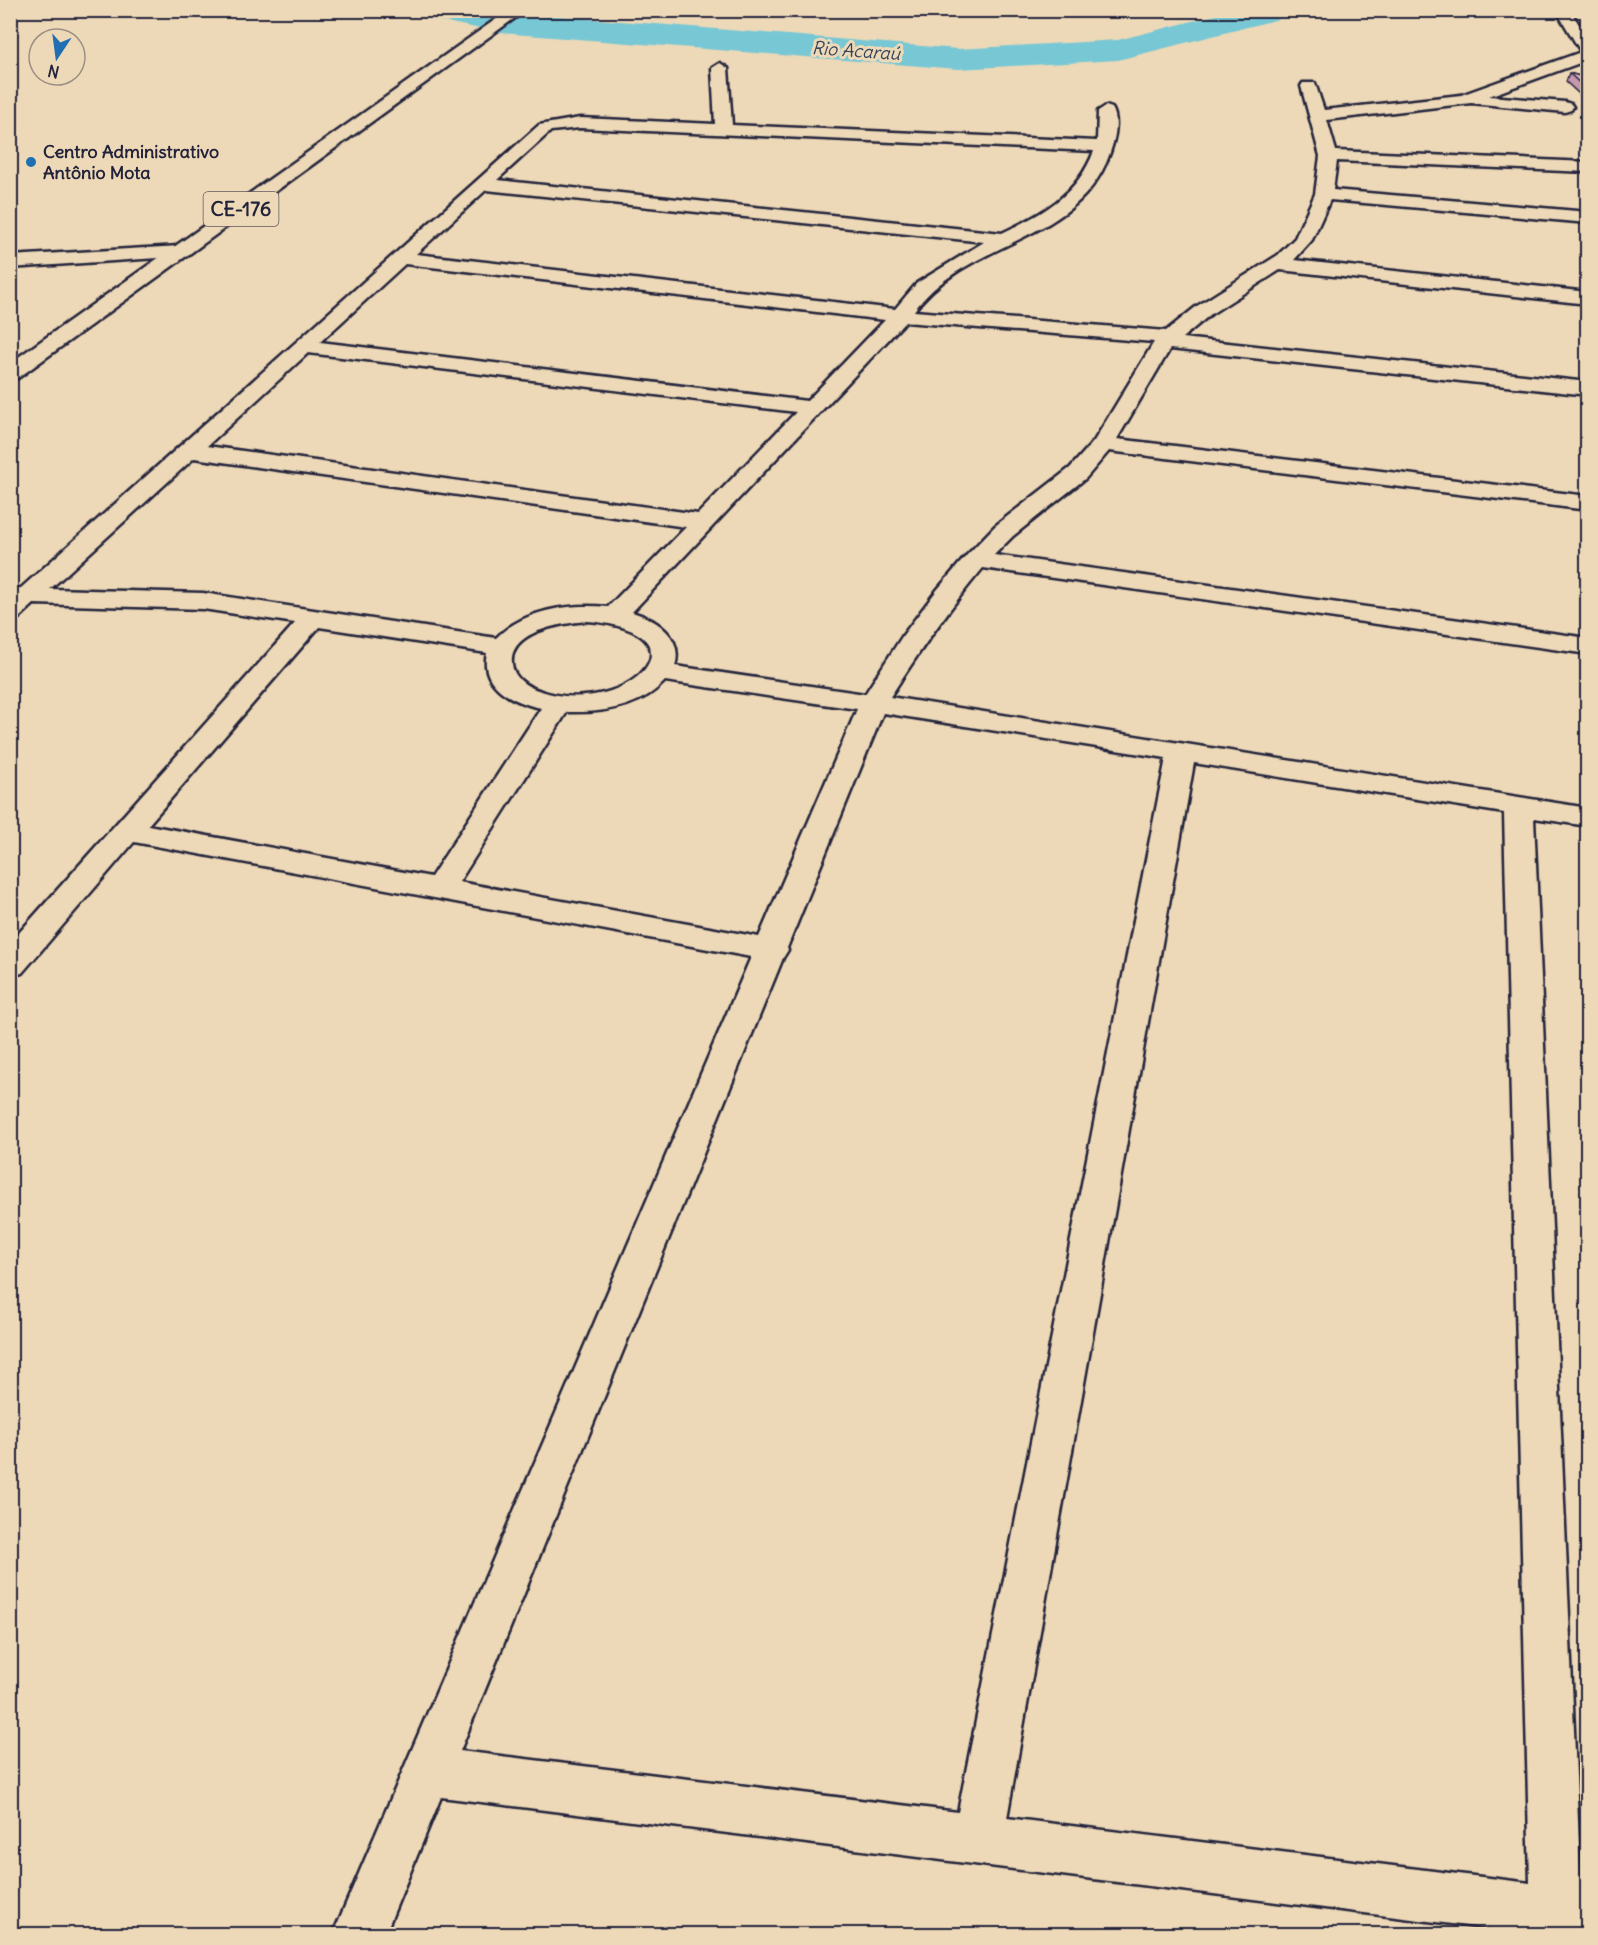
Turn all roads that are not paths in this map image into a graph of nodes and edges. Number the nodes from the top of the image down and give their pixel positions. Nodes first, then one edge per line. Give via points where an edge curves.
1 (1563, 10) edge
2 (518, 11) edge
3 (1587, 54) edge
4 (720, 68) dead end
5 (1309, 86) dead end
6 (1463, 99) junction
7 (1566, 106) dead end
8 (1106, 111) dead end
9 (1317, 116) junction
10 (724, 129) junction
11 (1103, 146) junction
12 (1329, 156) junction
13 (1587, 167) edge
14 (482, 184) junction
15 (1324, 194) junction
16 (1587, 218) edge
17 (1004, 239) junction
18 (180, 252) junction
19 (400, 258) junction
20 (10, 262) edge
21 (1276, 264) junction
22 (1587, 298) edge
23 (901, 315) junction
24 (1166, 340) junction
25 (304, 346) junction
26 (10, 373) edge
27 (1587, 389) edge
28 (813, 408) junction
29 (1103, 444) junction
30 (188, 450) junction
31 (1587, 503) edge
32 (705, 522) junction
33 (976, 561) junction
34 (17, 601) edge
35 (615, 615) junction
36 (313, 618) junction
37 (1587, 646) edge
38 (502, 647) junction
39 (659, 672) junction
40 (873, 703) junction
41 (558, 704) junction
42 (1182, 752) junction
43 (1519, 806) junction
44 (1587, 817) edge
45 (127, 831) junction
46 (439, 888) junction
47 (772, 950) junction
48 (10, 965) edge
49 (427, 1771) junction
50 (978, 1840) junction
51 (1572, 1914) edge
52 (359, 1935) edge

1 - 3 street
2 - 18 street, CE-176
3 - 6 street
4 - 10 street
5 - 9 street
6 - 7 street
6 - 9 street
8 - 11 street via 1109,127
9 - 12 street
10 - 11 street
10 - 14 street via 556,124 545,128
11 - 17 street via 1086,183 1062,209
12 - 13 street
12 - 15 street
14 - 17 street
14 - 19 street
15 - 16 street
15 - 21 street via 1303,240
17 - 23 street via 925,286
18 - 20 street
18 - 26 street, CE-176
19 - 23 street
19 - 25 street
21 - 22 street
21 - 24 street via 1204,310
23 - 24 street
23 - 28 street
24 - 27 street
24 - 29 street
25 - 28 street
25 - 30 street
28 - 32 street
29 - 31 street
29 - 33 street via 1078,473 1004,531
30 - 32 street
30 - 34 street
32 - 35 street
33 - 37 street
33 - 40 street via 912,642
34 - 36 street via 203,601
35 - 38 street via 561,615 515,633
35 - 39 street via 636,622 662,644 664,658
36 - 38 street
36 - 45 street
38 - 41 street via 497,662 501,676 513,689 533,699
39 - 40 street
39 - 41 street via 629,694 607,701
40 - 42 street
40 - 47 street
41 - 46 street
42 - 43 street
42 - 50 street
43 - 44 street
43 - 51 street
45 - 46 street
45 - 48 street
46 - 47 street
47 - 49 street
49 - 50 street
49 - 52 street
50 - 51 street

